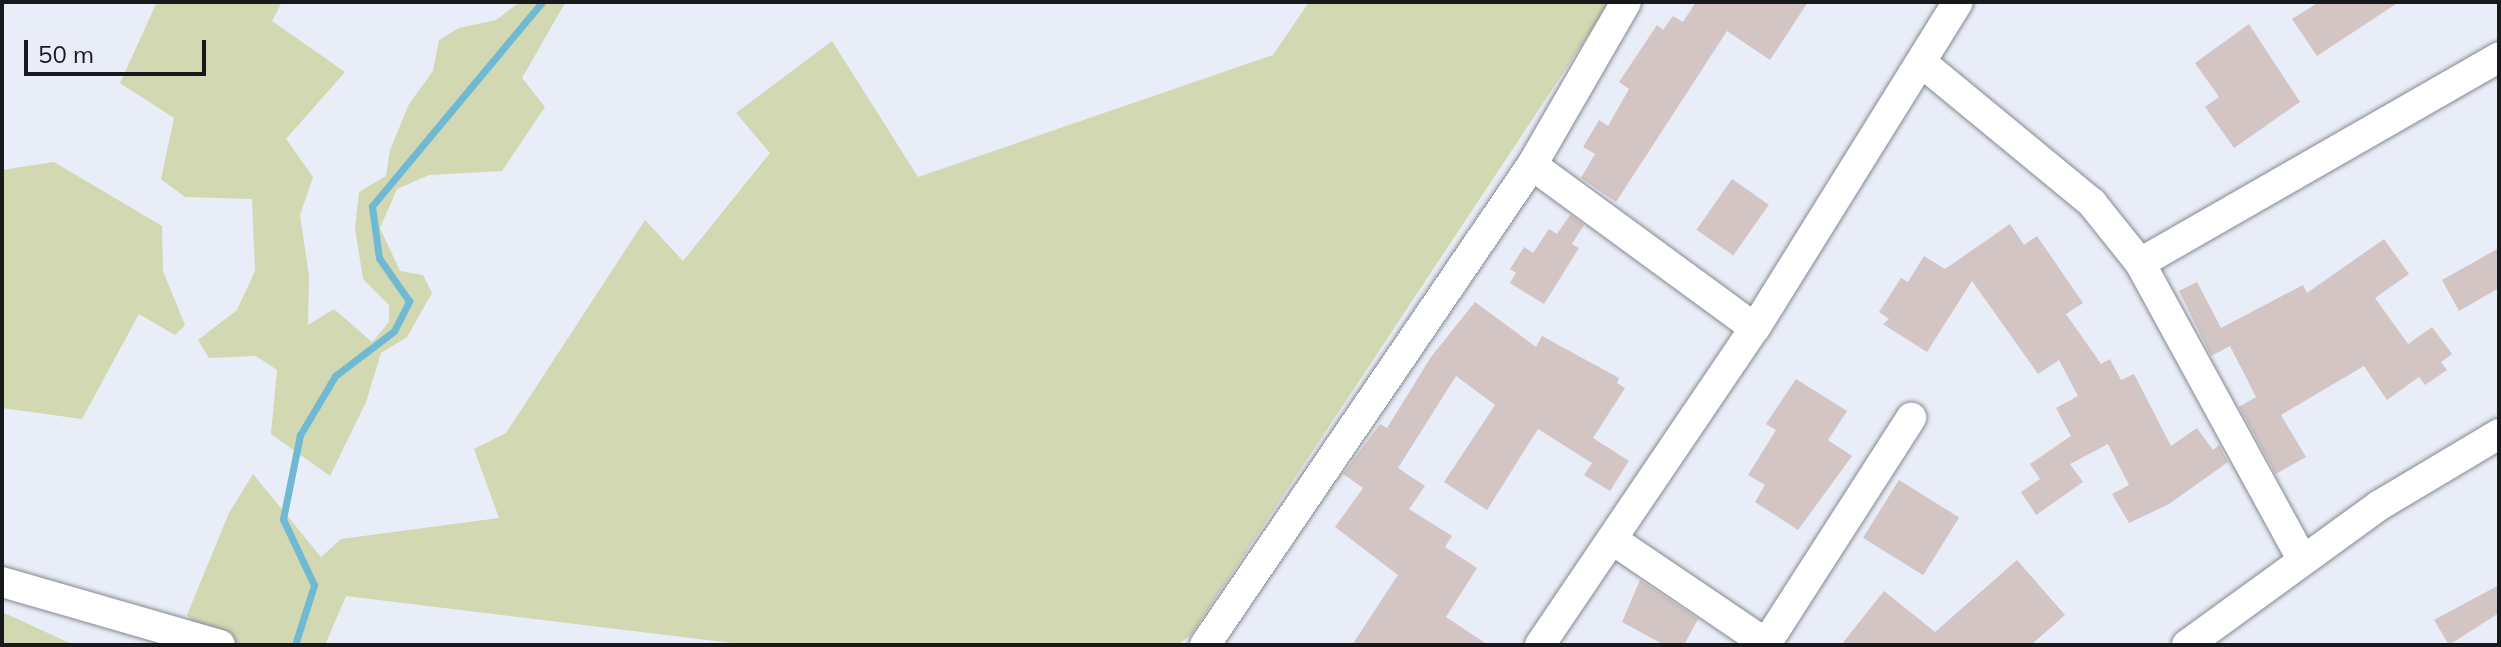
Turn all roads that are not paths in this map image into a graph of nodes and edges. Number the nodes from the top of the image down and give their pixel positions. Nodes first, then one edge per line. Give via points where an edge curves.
1 (1626, 2) edge
2 (1958, 2) edge
3 (2499, 57) edge
4 (1921, 62) junction
5 (1532, 165) junction
6 (2140, 263) junction
7 (1755, 328) junction
8 (1911, 418) dead end
9 (2499, 434) edge
10 (1613, 540) junction
11 (2302, 559) junction
12 (2, 582) edge
13 (1767, 644) edge
14 (220, 645) edge
15 (1205, 645) edge
16 (1540, 645) edge
17 (2187, 645) edge

1 - 5 street
2 - 4 street
3 - 6 street
4 - 6 street via 2092,203
4 - 7 street
5 - 7 street
5 - 15 street
6 - 11 street
7 - 10 street
8 - 13 street
9 - 11 street
10 - 13 street
10 - 16 street
11 - 17 street
12 - 14 street

